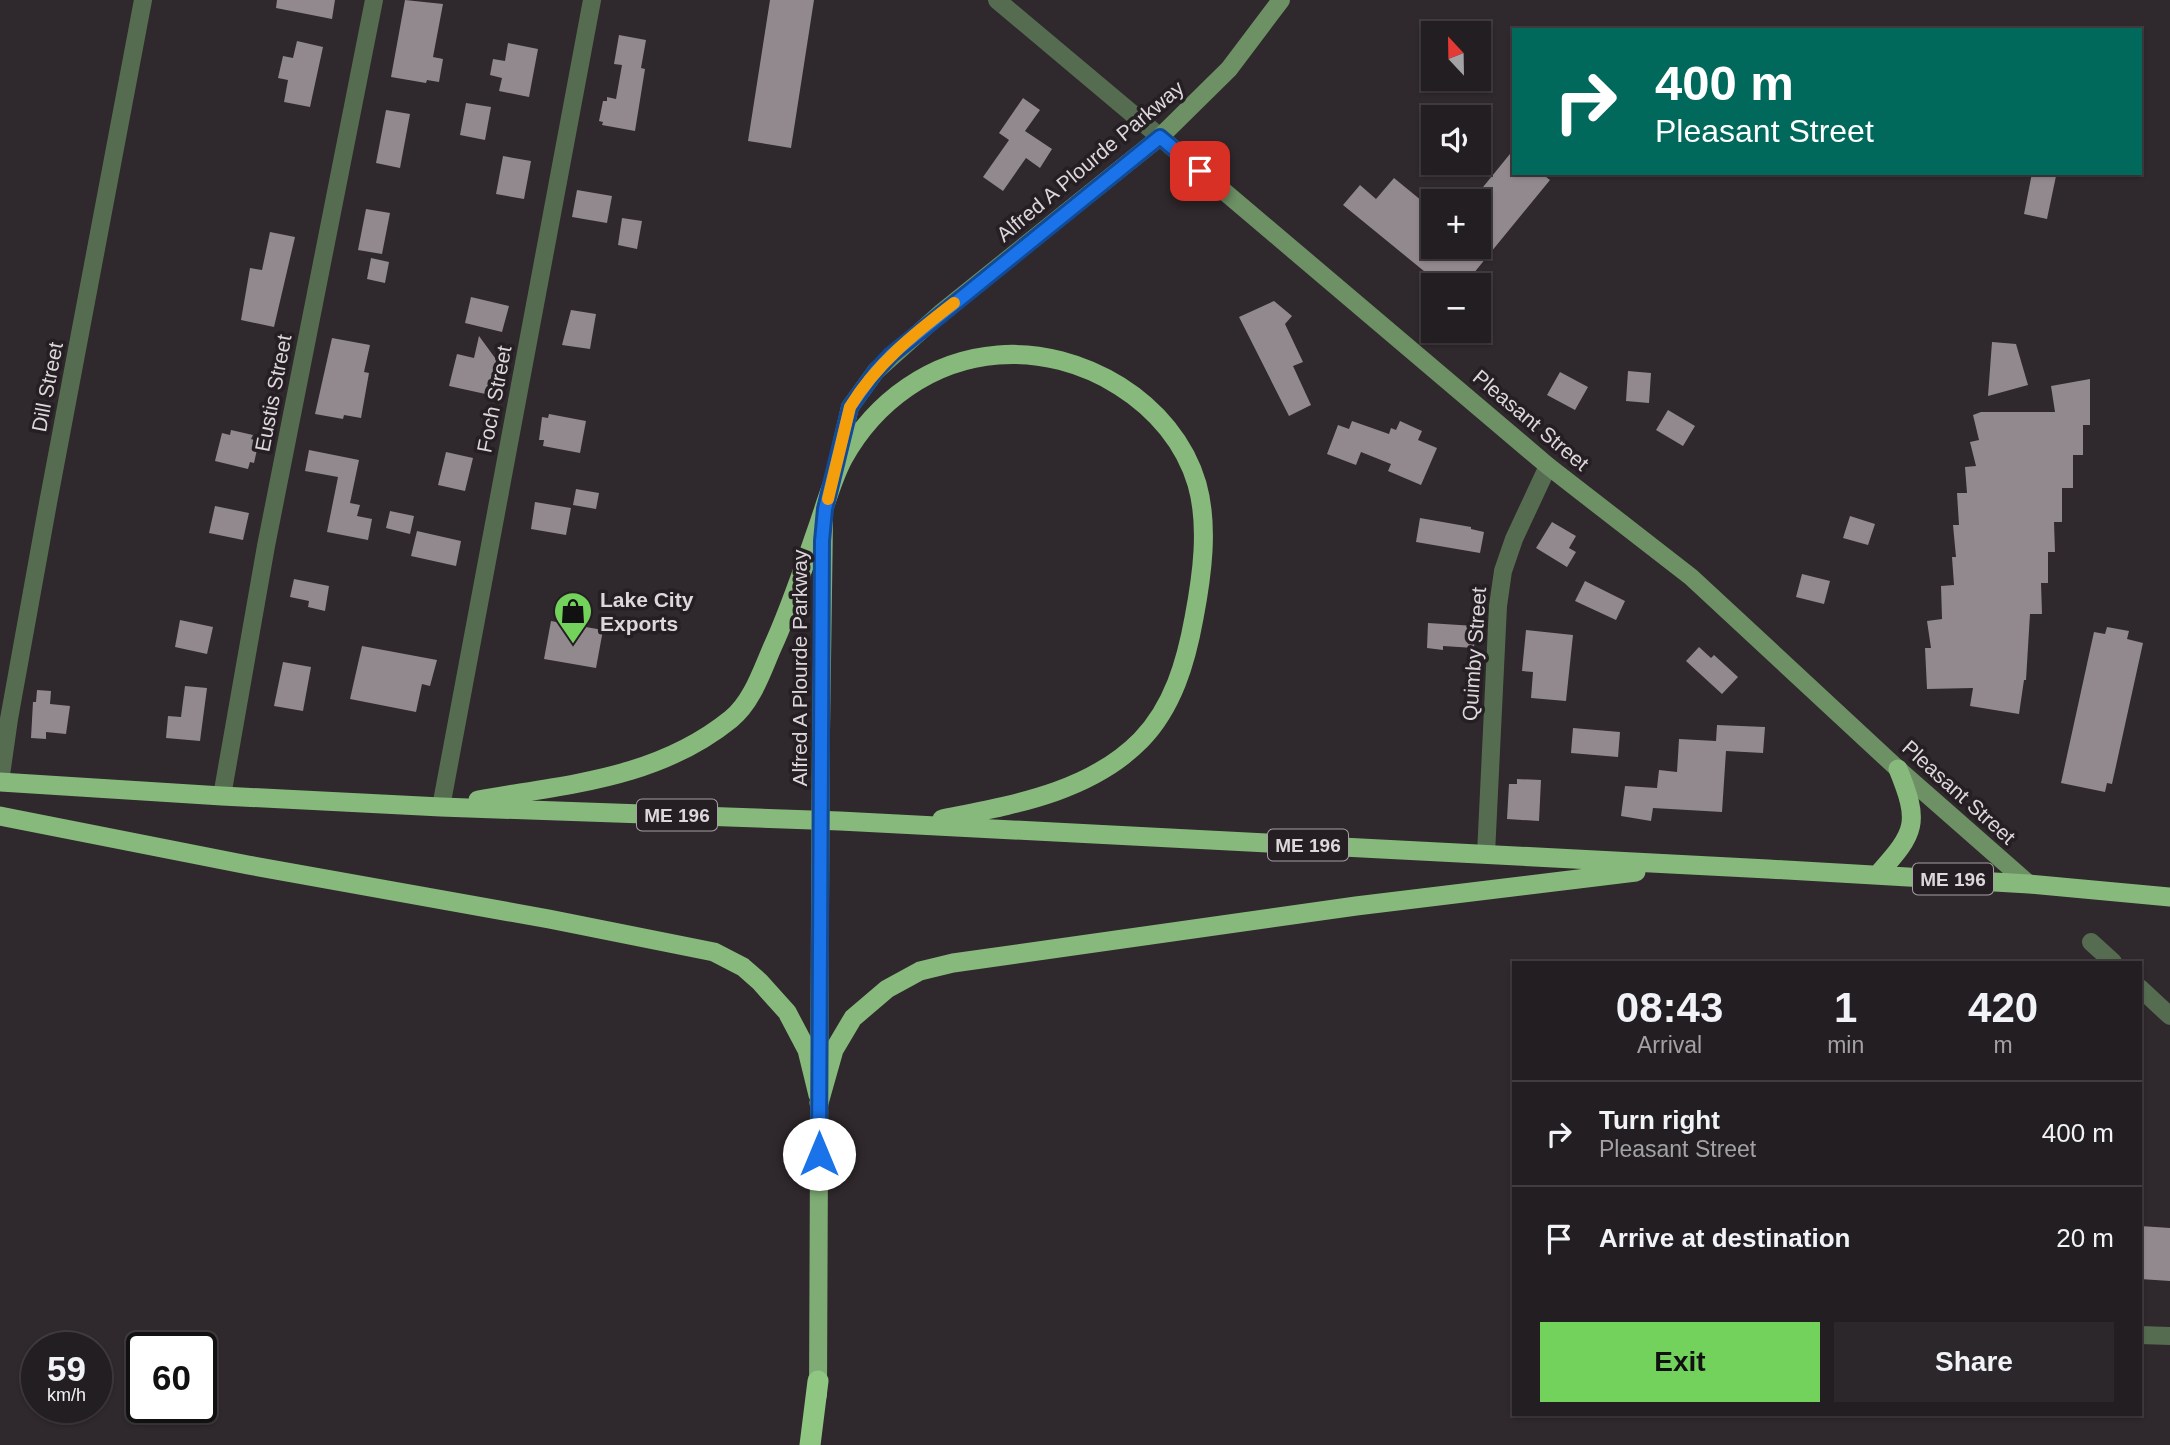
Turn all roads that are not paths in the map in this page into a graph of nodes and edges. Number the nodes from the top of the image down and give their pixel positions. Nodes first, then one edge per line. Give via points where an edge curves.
1 (143, 0) edge
2 (374, 0) edge
3 (592, 0) edge
4 (997, 0) edge
5 (1281, 0) edge
6 (1160, 137) junction
7 (1548, 466) junction
8 (830, 492) junction
9 (1898, 769) junction
10 (0, 782) edge
11 (222, 796) junction
12 (441, 807) junction
13 (0, 816) edge
14 (914, 825) junction
15 (1486, 854) junction
16 (1702, 865) junction
17 (1878, 874) junction
18 (2029, 884) junction
19 (2170, 897) edge
20 (2091, 942) dead end
21 (2112, 961) edge
22 (2142, 990) edge
23 (2170, 1016) edge
24 (819, 1103) junction
25 (2142, 1335) edge
26 (2170, 1336) edge
27 (818, 1381) junction
28 (810, 1445) edge
29 (818, 1445) edge
30 (824, 1445) edge

1 - 10 street, Dill Street
2 - 11 street, Eustis Street via 266,546
3 - 12 street, Foch Street
4 - 6 street, Pleasant Street
5 - 6 main road, Alfred A Plourde Parkway via 1229,69
6 - 7 main road, Pleasant Street
6 - 8 main road, Alfred A Plourde Parkway via 942,312 876,371 850,407
7 - 9 main road, Pleasant Street via 1691,577
7 - 15 street, Quimby Street via 1503,571
8 - 12 highway via 789,610 757,684 735,716 686,751 628,772
8 - 14 highway via 857,435 903,389 962,361 1010,354 1074,364 1118,384 1160,420 1197,485 1202,553 1189,646 1167,702 1140,741 1112,764 1026,802
8 - 24 main road, Alfred A Plourde Parkway, bridge via 822,541
9 - 17 highway via 1911,799 1911,827 1905,842
9 - 18 main road, Pleasant Street
10 - 11 highway, ME 196
11 - 12 highway, ME 196
12 - 14 highway, ME 196
13 - 24 highway via 714,952 743,967 787,1013 807,1050
14 - 15 highway, ME 196
15 - 16 highway, ME 196
16 - 17 highway, ME 196
16 - 24 highway via 1343,908 920,971 887,989 853,1018 834,1050
17 - 18 highway, ME 196
18 - 19 highway, ME 196
20 - 21 street
22 - 23 street
24 - 27 main road, Alfred A Plourde Parkway
25 - 26 street
27 - 28 highway
27 - 29 main road, Alfred A Plourde Parkway
27 - 30 highway

